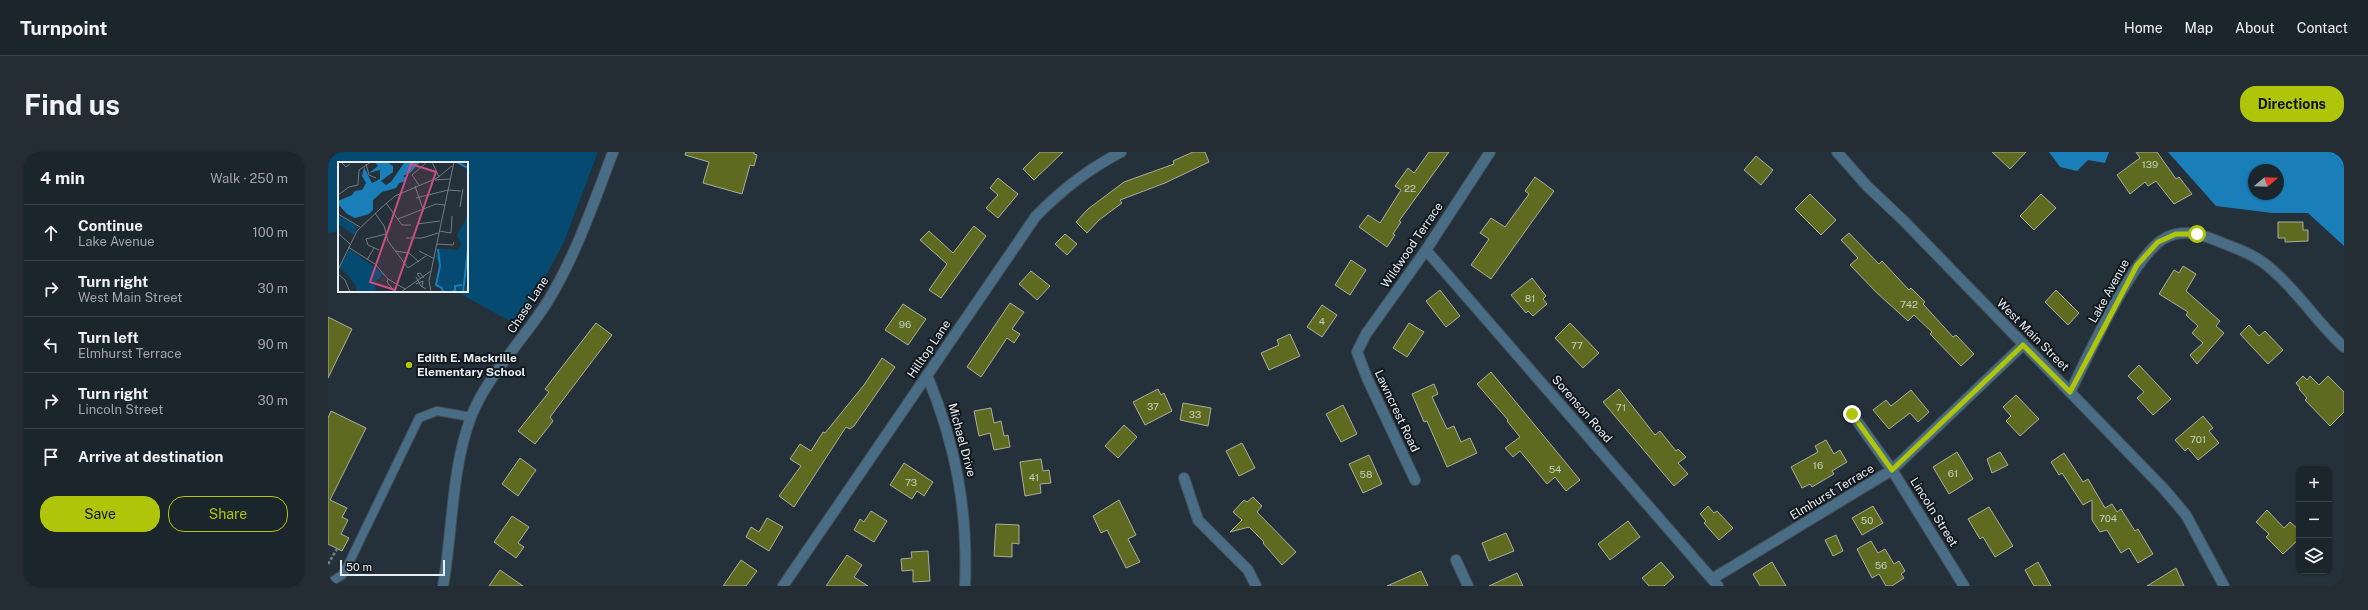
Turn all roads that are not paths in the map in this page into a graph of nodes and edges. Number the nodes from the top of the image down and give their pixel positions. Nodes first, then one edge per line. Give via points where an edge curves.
1 (613, 152) edge
2 (1121, 152) edge
3 (1490, 152) edge
4 (1837, 152) edge
5 (1426, 250) junction
6 (2023, 345) junction
7 (2344, 347) edge
8 (1357, 352) joint
9 (927, 375) junction
10 (2070, 392) junction
11 (1852, 414) dead end
12 (471, 417) junction
13 (1892, 470) junction
14 (1184, 478) dead end
15 (1415, 480) dead end
16 (1456, 560) dead end
17 (332, 582) edge
18 (1715, 582) edge
19 (443, 586) edge
20 (783, 586) edge
21 (965, 586) edge
22 (1256, 586) edge
23 (1468, 586) edge
24 (1964, 586) edge
25 (2224, 586) edge

1 - 12 street, Chase Lane via 566,268 535,321 482,395
2 - 9 street, Hilltop Lane via 1090,169 1063,189 1036,216
3 - 5 street, Wildwood Terrace
4 - 6 street, West Main Street
5 - 8 street, Wildwood Terrace via 1366,334
5 - 18 street, Sorenson Road
6 - 10 street, West Main Street
6 - 13 street, Elmhurst Terrace
7 - 10 street, Lake Avenue via 2270,267 2207,236 2176,234 2158,242 2137,265
8 - 15 street, Lawncrest Road
9 - 20 street, Hilltop Lane
9 - 21 street, Michael Drive via 953,448 962,493
10 - 25 street, West Main Street via 2141,464 2186,515
11 - 13 street, Lincoln Street
12 - 17 lane via 437,411 419,418 359,544 342,575
12 - 19 street, Chase Lane via 458,463
13 - 18 street, Elmhurst Terrace
13 - 24 street, Lincoln Street
14 - 22 street via 1198,520 1248,570
16 - 23 street

